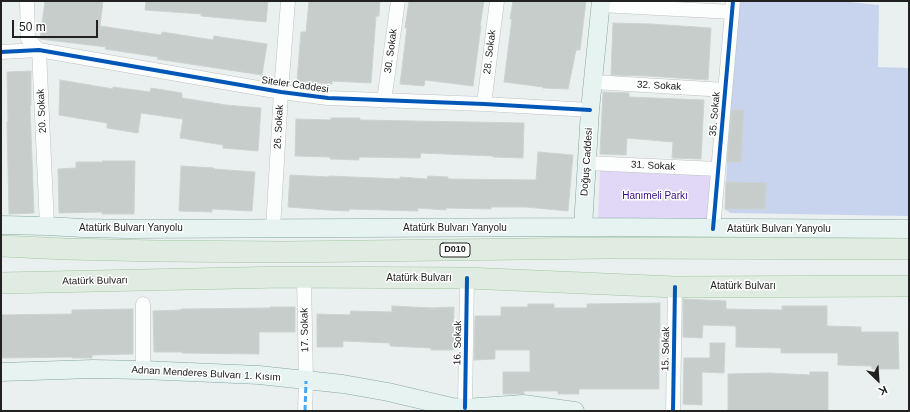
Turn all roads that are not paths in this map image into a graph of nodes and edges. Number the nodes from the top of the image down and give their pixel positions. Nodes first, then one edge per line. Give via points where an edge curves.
1 (27, 1) edge
2 (288, 1) edge
3 (398, 1) edge
4 (497, 1) edge
5 (600, 3) edge
6 (732, 7) edge
7 (39, 50) junction
8 (1, 52) edge
9 (594, 82) junction
10 (725, 90) junction
11 (281, 92) junction
12 (384, 101) junction
13 (484, 104) junction
14 (590, 110) junction
15 (587, 163) junction
16 (718, 169) junction
17 (1, 225) edge
18 (47, 226) junction
19 (583, 227) junction
20 (266, 229) junction
21 (713, 229) junction
22 (909, 229) edge
23 (1, 246) edge
24 (909, 249) edge
25 (158, 251) junction
26 (304, 278) junction
27 (467, 278) junction
28 (1, 283) edge
29 (909, 286) edge
30 (675, 287) junction
31 (143, 304) dead end
32 (143, 370) junction
33 (1, 372) edge
34 (306, 381) junction
35 (465, 408) junction
36 (305, 411) edge
37 (575, 411) edge
38 (673, 411) edge

1 - 7 street via 28,39
2 - 11 street, 26. Sokak
3 - 12 street, 30. Sokak
4 - 13 street, 28. Sokak
5 - 6 street
5 - 9 main road, Doğuş Caddesi
6 - 10 street, 35. Sokak
7 - 8 street, Siteler Caddesi
7 - 11 street, Siteler Caddesi
7 - 18 street, 20. Sokak
9 - 10 street, 32. Sokak
9 - 14 main road, Doğuş Caddesi
10 - 16 street, 35. Sokak
11 - 12 street, Siteler Caddesi
11 - 20 street, 26. Sokak
12 - 13 street, Siteler Caddesi
13 - 14 street, Siteler Caddesi
14 - 15 main road, Doğuş Caddesi
15 - 16 street, 31. Sokak
15 - 19 main road, Doğuş Caddesi
16 - 21 street, 35. Sokak
17 - 18 main road, Atatürk Bulvarı Yanyolu
18 - 20 main road, Atatürk Bulvarı Yanyolu
19 - 20 main road, Atatürk Bulvarı Yanyolu
19 - 21 main road, Atatürk Bulvarı Yanyolu
20 - 25 main road
21 - 22 main road, Atatürk Bulvarı Yanyolu
23 - 25 highway, D010
24 - 25 highway, D010
26 - 27 highway, Atatürk Bulvarı
26 - 28 highway, Atatürk Bulvarı
26 - 34 street, 17. Sokak
27 - 30 highway, Atatürk Bulvarı
27 - 35 street, 16. Sokak
29 - 30 highway, Atatürk Bulvarı
30 - 38 street, 15. Sokak
31 - 32 street
32 - 33 main road, Adnan Menderes Bulvarı 1. Kısım
32 - 34 main road, Adnan Menderes Bulvarı 1. Kısım via 259,375
34 - 35 main road, Adnan Menderes Bulvarı 1. Kısım via 343,384
34 - 36 street, 17. Sokak
35 - 37 main road, Adnan Menderes Bulvarı 1. Kısım via 522,404

